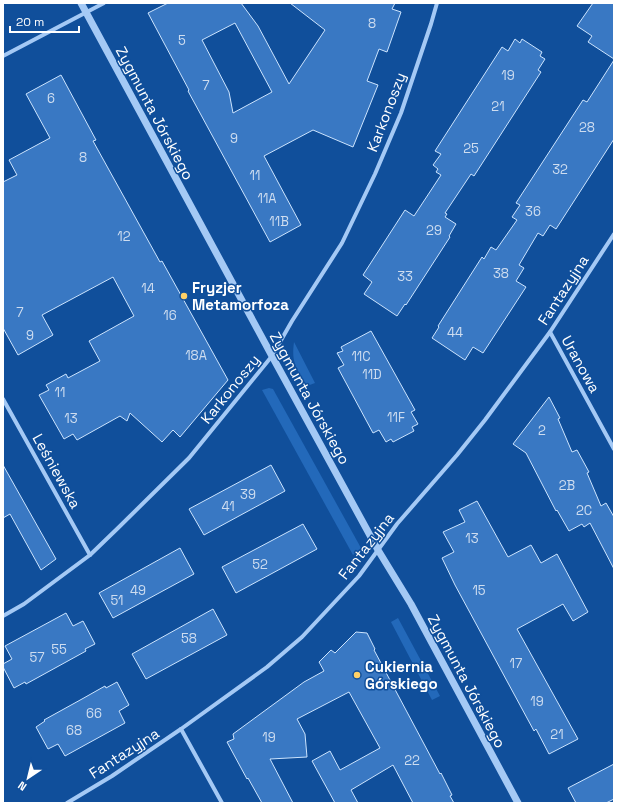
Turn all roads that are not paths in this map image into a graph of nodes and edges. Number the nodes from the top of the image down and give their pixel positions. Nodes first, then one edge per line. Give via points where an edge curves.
1 (81, 3) edge
2 (104, 3) edge
3 (437, 3) edge
4 (86, 12) junction
5 (3, 56) edge
6 (614, 234) edge
7 (550, 332) junction
8 (272, 356) junction
9 (3, 399) edge
10 (614, 449) edge
11 (378, 550) junction
12 (90, 555) junction
13 (3, 616) edge
14 (181, 730) junction
15 (67, 803) edge
16 (222, 803) edge
17 (518, 803) edge

1 - 4 street, Zygmunta Jórskiego
2 - 4 street
3 - 8 street, Karkonoszy via 401,113 375,174 342,243
4 - 5 street
4 - 8 street, Zygmunta Jórskiego
6 - 7 street, Fantazyjna
7 - 10 street, Uranowa
7 - 11 street, Fantazyjna via 485,420
8 - 11 street, Zygmunta Jórskiego
8 - 12 street, Karkonoszy via 189,458
9 - 12 street, Leśniewska
11 - 14 street, Fantazyjna via 359,576 302,637 267,667
11 - 17 street, Zygmunta Jórskiego via 411,604
12 - 13 street, Karkonoszy via 24,604
14 - 15 street, Fantazyjna
14 - 16 street

